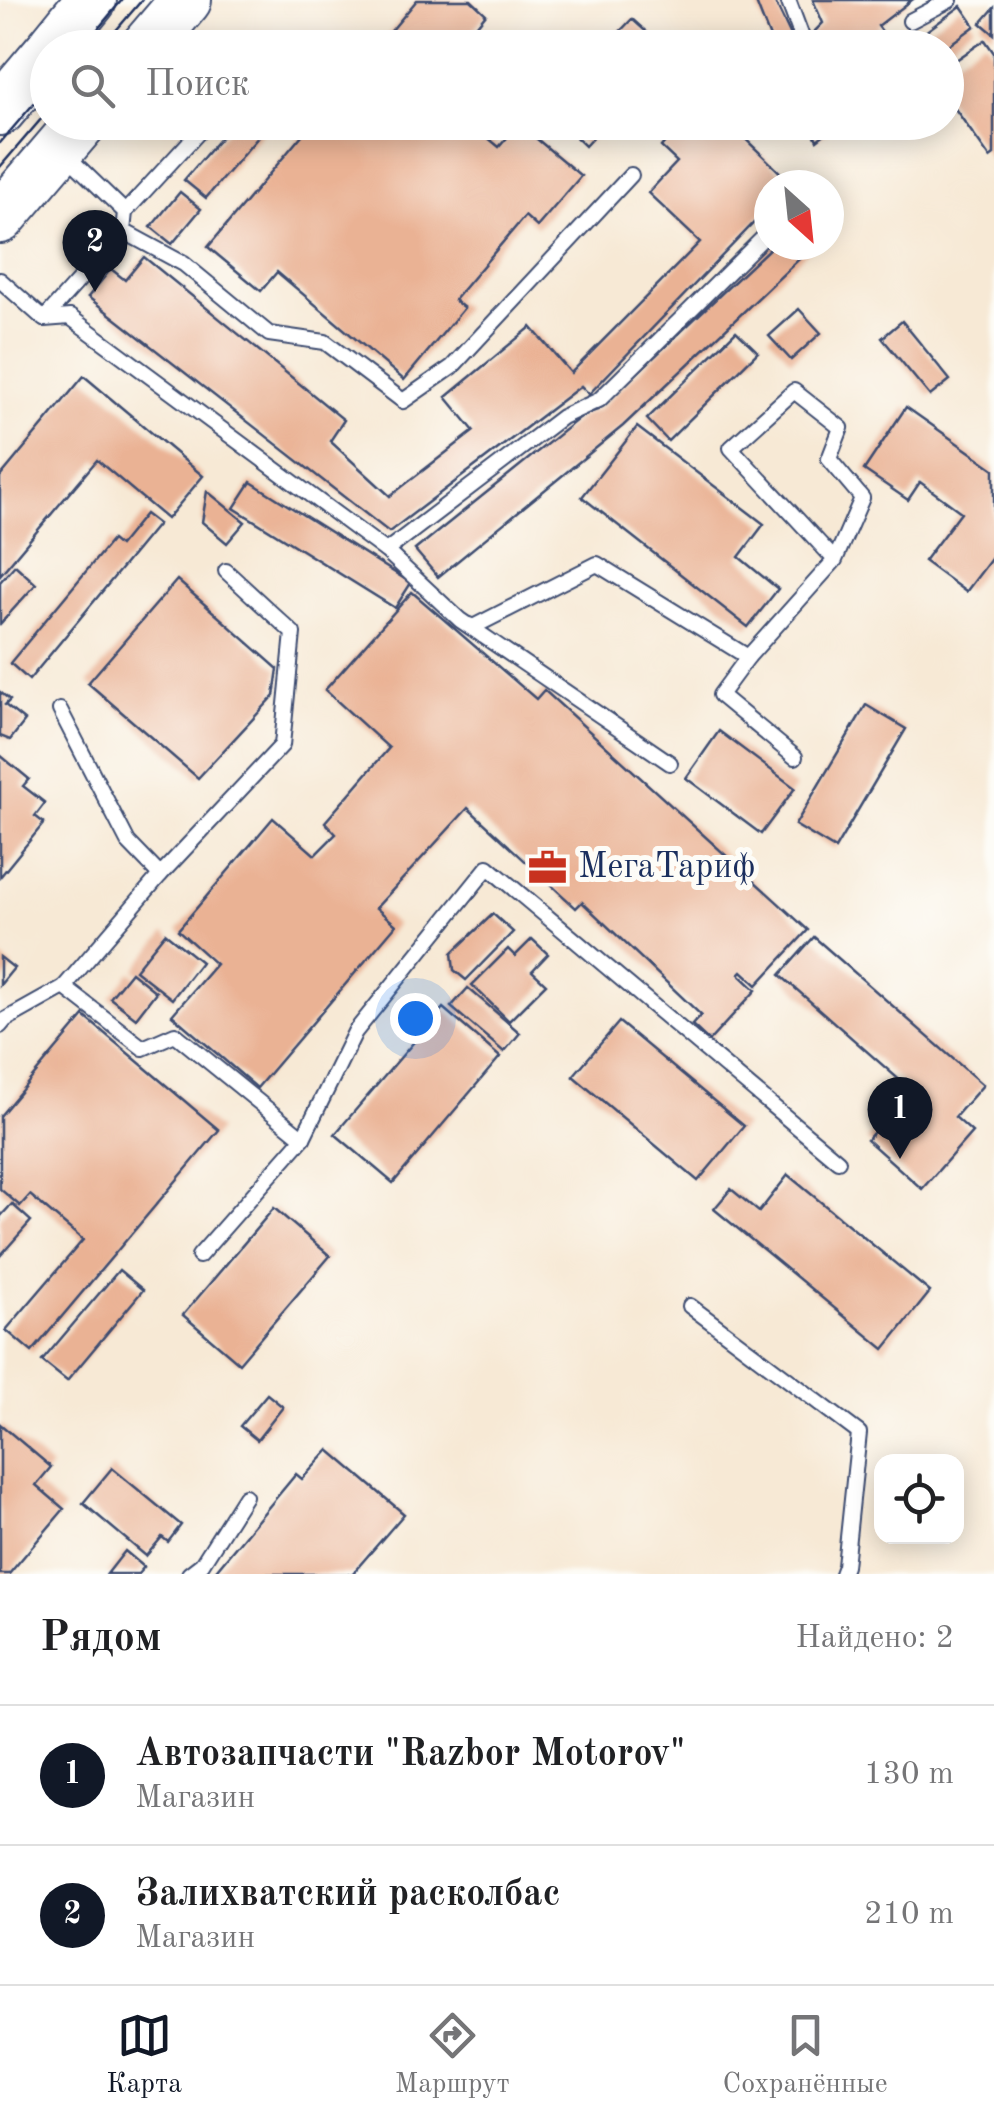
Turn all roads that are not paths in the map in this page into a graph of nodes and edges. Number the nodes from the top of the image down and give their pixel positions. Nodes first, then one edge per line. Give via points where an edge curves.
1 (91, 0) edge
2 (186, 0) edge
3 (788, 0) edge
4 (950, 0) edge
5 (910, 21) dead end
6 (66, 30) edge
7 (161, 30) edge
8 (799, 30) edge
9 (30, 74) edge
10 (0, 110) edge
11 (68, 140) edge
12 (74, 140) edge
13 (191, 140) edge
14 (631, 175) dead end
15 (125, 212) junction
16 (0, 218) edge
17 (123, 231) junction
18 (754, 247) edge
19 (0, 280) edge
20 (44, 319) junction
21 (386, 551) junction
22 (835, 560) junction
23 (226, 571) dead end
24 (473, 628) junction
25 (748, 657) junction
26 (60, 710) dead end
27 (795, 758) dead end
28 (670, 762) dead end
29 (160, 876) junction
30 (64, 988) junction
31 (2, 1020) edge
32 (303, 1138) junction
33 (838, 1162) dead end
34 (199, 1256) dead end
35 (690, 1306) dead end
36 (245, 1496) dead end
37 (189, 1574) edge
38 (842, 1574) edge

1 - 6 highway
2 - 7 highway
3 - 8 lane
4 - 5 lane
9 - 10 highway
11 - 16 highway
12 - 15 lane
13 - 15 lane
14 - 17 lane via 452,367 403,401 325,342 269,334 184,264
15 - 17 lane
17 - 20 lane
18 - 21 lane via 599,400 562,417
19 - 20 lane
20 - 21 lane via 70,317
21 - 24 lane
22 - 22 lane via 862,498 828,459 841,428 794,390 731,448
22 - 25 lane
23 - 29 lane via 294,633 282,745
24 - 25 lane via 597,564
24 - 28 lane
25 - 27 lane via 720,695
26 - 29 lane via 128,842
29 - 30 lane
30 - 31 lane
30 - 32 lane via 143,1048 174,1034
32 - 33 lane via 355,1032 488,867
32 - 34 lane
35 - 38 lane via 859,1433
36 - 37 lane

